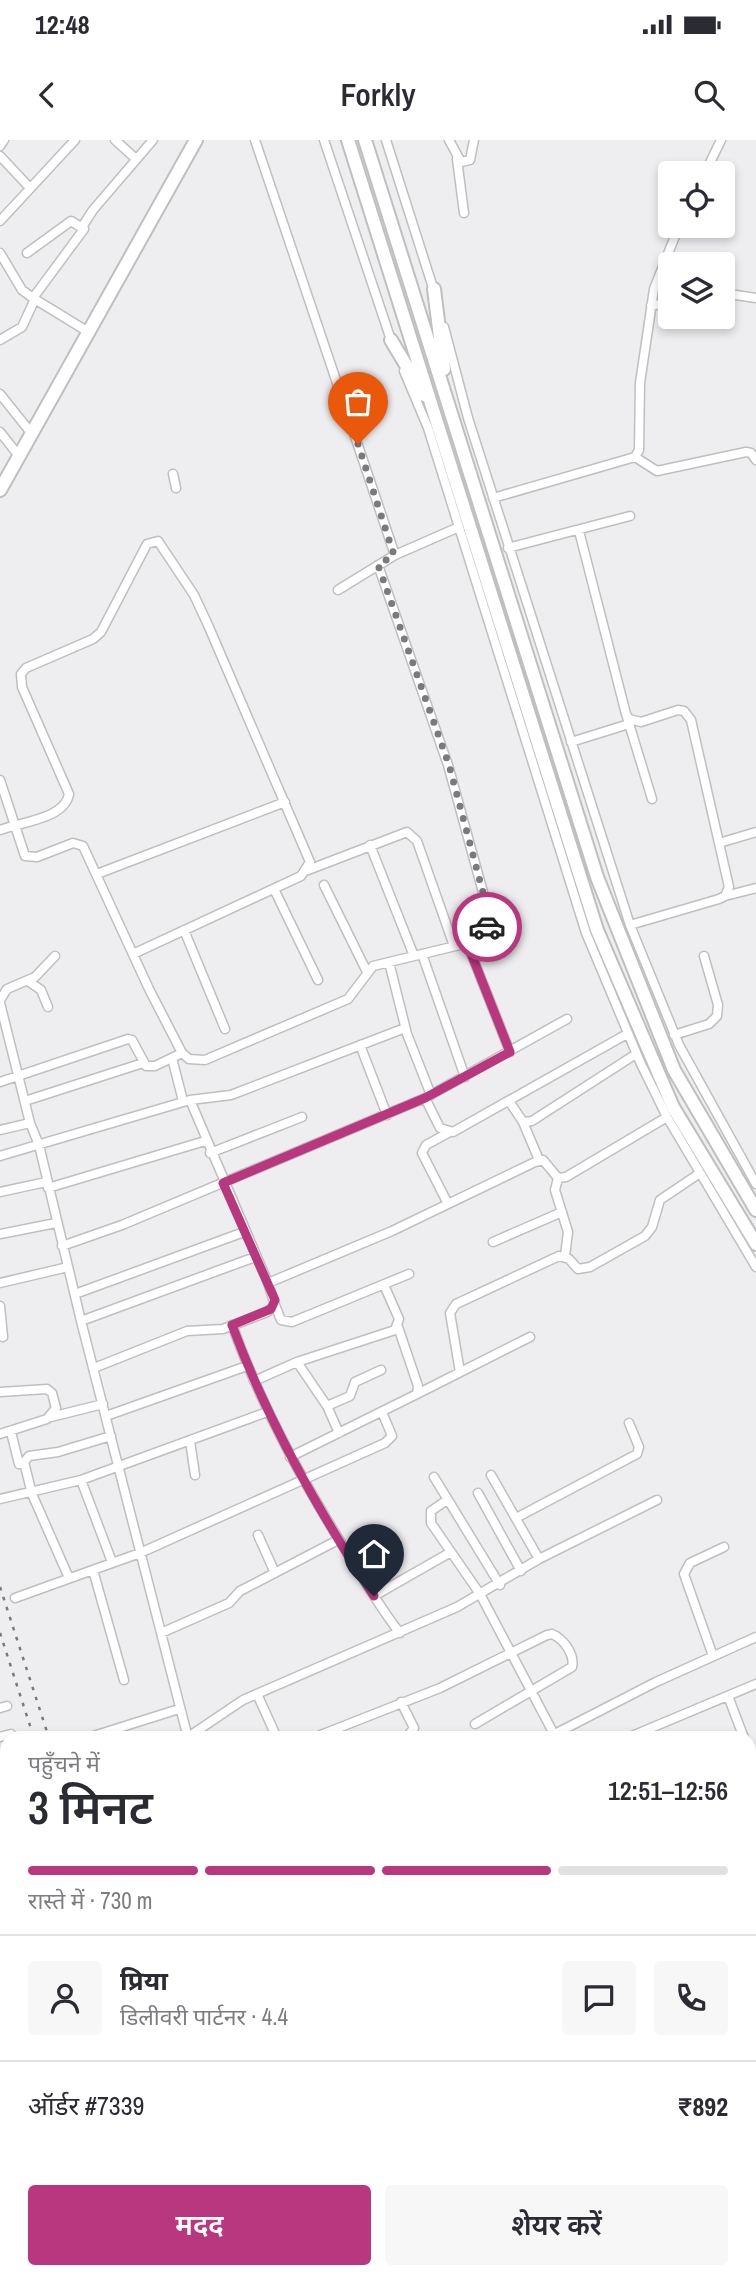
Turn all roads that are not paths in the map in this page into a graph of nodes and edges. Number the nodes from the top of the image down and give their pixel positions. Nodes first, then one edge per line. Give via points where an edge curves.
1 (4, 140) edge
2 (75, 140) edge
3 (115, 140) edge
4 (153, 140) edge
5 (196, 140) edge
6 (255, 140) edge
7 (324, 140) edge
8 (348, 140) edge
9 (365, 140) edge
10 (386, 140) edge
11 (449, 140) edge
12 (474, 140) edge
13 (722, 140) edge
14 (0, 146) edge
15 (0, 156) edge
16 (136, 159) junction
17 (457, 159) junction
18 (711, 161) edge
19 (30, 188) junction
20 (464, 213) dead end
21 (0, 221) edge
22 (82, 227) junction
23 (674, 238) edge
24 (0, 253) edge
25 (27, 253) dead end
26 (434, 289) junction
27 (735, 295) edge
28 (756, 298) edge
29 (33, 300) junction
30 (658, 305) edge
31 (652, 306) junction
32 (90, 333) junction
33 (0, 340) edge
34 (391, 340) junction
35 (0, 394) edge
36 (447, 397) junction
37 (436, 417) junction
38 (0, 432) edge
39 (32, 434) junction
40 (19, 456) junction
41 (635, 457) junction
42 (756, 460) edge
43 (173, 474) dead end
44 (176, 488) dead end
45 (0, 490) edge
46 (493, 498) junction
47 (631, 516) dead end
48 (459, 527) junction
49 (579, 531) junction
50 (508, 548) junction
51 (394, 555) junction
52 (378, 565) junction
53 (338, 590) dead end
54 (626, 714) junction
55 (629, 724) junction
56 (570, 742) junction
57 (0, 780) edge
58 (652, 799) dead end
59 (285, 802) junction
60 (13, 825) junction
61 (0, 830) edge
62 (756, 832) edge
63 (719, 843) junction
64 (370, 845) junction
65 (308, 870) junction
66 (97, 874) junction
67 (324, 885) dead end
68 (756, 888) edge
69 (274, 889) junction
70 (725, 896) junction
71 (629, 925) junction
72 (184, 930) junction
73 (467, 943) junction
74 (454, 946) junction
75 (133, 954) junction
76 (418, 955) junction
77 (55, 956) dead end
78 (704, 956) dead end
79 (389, 962) junction
80 (367, 972) junction
81 (318, 980) dead end
82 (28, 981) junction
83 (1, 998) edge
84 (48, 1007) dead end
85 (567, 1019) dead end
86 (405, 1028) junction
87 (225, 1029) dead end
88 (627, 1034) junction
89 (674, 1034) junction
90 (360, 1045) junction
91 (510, 1052) junction
92 (182, 1053) junction
93 (636, 1054) junction
94 (172, 1058) junction
95 (143, 1063) junction
96 (465, 1077) junction
97 (19, 1078) junction
98 (0, 1082) edge
99 (428, 1096) junction
100 (186, 1100) junction
101 (25, 1101) junction
102 (509, 1101) junction
103 (387, 1115) junction
104 (302, 1117) dead end
105 (667, 1117) junction
106 (523, 1122) junction
107 (30, 1123) junction
108 (0, 1130) edge
109 (448, 1133) junction
110 (205, 1141) junction
111 (39, 1145) junction
112 (210, 1153) junction
113 (0, 1156) edge
114 (539, 1160) junction
115 (700, 1173) junction
116 (558, 1178) junction
117 (223, 1183) junction
118 (756, 1184) edge
119 (47, 1185) junction
120 (0, 1192) edge
121 (448, 1204) junction
122 (756, 1210) edge
123 (562, 1212) junction
124 (56, 1223) junction
125 (244, 1231) junction
126 (0, 1234) edge
127 (493, 1242) dead end
128 (756, 1244) edge
129 (62, 1246) junction
130 (565, 1256) junction
131 (255, 1257) junction
132 (68, 1267) junction
133 (756, 1267) edge
134 (409, 1274) dead end
135 (0, 1283) edge
136 (268, 1283) junction
137 (384, 1285) junction
138 (75, 1294) junction
139 (275, 1305) junction
140 (0, 1306) edge
141 (81, 1321) junction
142 (232, 1325) junction
143 (398, 1327) junction
144 (3, 1337) dead end
145 (530, 1337) dead end
146 (297, 1362) junction
147 (247, 1366) junction
148 (94, 1367) junction
149 (381, 1370) dead end
150 (460, 1372) junction
151 (254, 1381) junction
152 (0, 1392) edge
153 (417, 1394) junction
154 (103, 1404) junction
155 (327, 1406) junction
156 (267, 1412) junction
157 (382, 1412) junction
158 (106, 1416) junction
159 (51, 1417) junction
160 (629, 1423) dead end
161 (11, 1432) junction
162 (339, 1433) junction
163 (0, 1434) edge
164 (111, 1436) junction
165 (190, 1441) junction
166 (290, 1457) junction
167 (19, 1464) dead end
168 (119, 1466) junction
169 (195, 1475) dead end
170 (491, 1475) dead end
171 (434, 1477) dead end
172 (81, 1480) junction
173 (303, 1480) junction
174 (478, 1493) dead end
175 (32, 1494) junction
176 (0, 1499) edge
177 (447, 1500) junction
178 (657, 1500) dead end
179 (516, 1518) junction
180 (258, 1535) dead end
181 (338, 1540) junction
182 (724, 1547) dead end
183 (452, 1552) junction
184 (140, 1553) junction
185 (539, 1559) junction
186 (112, 1562) junction
187 (93, 1570) junction
188 (521, 1571) junction
189 (275, 1573) junction
190 (69, 1578) junction
191 (499, 1584) junction
192 (480, 1594) junction
193 (374, 1596) junction
194 (15, 1598) dead end
195 (161, 1633) junction
196 (400, 1633) junction
197 (756, 1637) edge
198 (513, 1653) junction
199 (713, 1656) junction
200 (124, 1680) dead end
201 (756, 1684) edge
202 (532, 1690) junction
203 (257, 1694) junction
204 (728, 1696) junction
205 (401, 1703) junction
206 (179, 1709) junction
207 (475, 1724) dead end
208 (109, 1731) edge
209 (186, 1731) edge
210 (198, 1731) edge
211 (274, 1731) edge
212 (331, 1731) edge
213 (412, 1731) edge
214 (549, 1731) edge
215 (564, 1731) edge
216 (644, 1731) edge
217 (741, 1731) edge

1 - 14 street
2 - 19 street
3 - 16 street
4 - 16 street
5 - 32 main road
6 - 51 street
7 - 34 street
8 - 37 main road
9 - 36 main road
10 - 26 street
11 - 17 street
12 - 17 street via 470,160
13 - 18 street
15 - 19 street
16 - 22 street
17 - 20 street
19 - 21 street
22 - 25 street via 72,220
22 - 29 street via 83,233
23 - 31 street via 656,282
24 - 29 street
26 - 36 main road
26 - 46 street
27 - 28 street
29 - 32 street
29 - 33 street via 22,327
30 - 31 street
31 - 41 street
32 - 39 main road
34 - 37 main road
34 - 48 street via 428,428
35 - 39 street
36 - 122 main road via 624,950 674,1070
37 - 128 main road via 597,930 673,1107
38 - 40 street
39 - 40 main road
40 - 45 main road
41 - 42 street via 657,471 746,452
41 - 46 street
43 - 44 street
46 - 50 street
47 - 49 street
48 - 51 street
48 - 88 street via 586,933
49 - 50 street
49 - 54 street
50 - 56 street
51 - 52 street
52 - 53 street
52 - 73 street via 449,765 489,915 481,936
54 - 55 street
54 - 63 street via 641,722 678,710 688,714
55 - 56 street
55 - 58 street
56 - 71 street
57 - 60 street
59 - 60 street via 194,595 164,548 152,541 101,632 21,674 22,687 69,794 68,802 58,811
59 - 65 street via 307,853
59 - 66 street
60 - 61 street
60 - 66 street via 25,856 37,857 78,843
62 - 63 street
63 - 70 street via 729,887
64 - 65 street
64 - 74 street via 402,832 413,835
64 - 76 street
65 - 69 street
66 - 75 street
67 - 80 street
68 - 70 street
69 - 72 street
69 - 81 street
70 - 71 street
71 - 89 street
72 - 75 street
72 - 87 street
73 - 74 street
73 - 91 street
74 - 76 street
75 - 92 street
76 - 79 street
76 - 96 street
77 - 82 street
78 - 89 street via 717,1016 709,1024
79 - 80 street
79 - 86 street
80 - 92 street via 357,991 338,1004 205,1060 188,1059
82 - 83 street
82 - 84 street via 40,990
83 - 97 street
85 - 91 street
86 - 90 street
86 - 99 street
88 - 93 street
88 - 102 street
89 - 118 street
90 - 100 street via 231,1095
90 - 103 street
91 - 96 street
92 - 94 street
93 - 105 street
93 - 106 street via 532,1121
94 - 95 street via 155,1066
94 - 100 street
95 - 97 street via 128,1039
95 - 101 street
96 - 99 street
97 - 98 street
97 - 101 street
99 - 103 street
99 - 109 street via 440,1128
100 - 110 street
100 - 111 street
101 - 107 street
102 - 106 street
102 - 109 street
103 - 117 street
104 - 112 street
105 - 115 street
105 - 116 street
106 - 114 street
107 - 108 street
107 - 111 street
109 - 121 street via 426,1145 422,1153
110 - 112 street
110 - 119 street
111 - 113 street
111 - 119 street
112 - 117 street
114 - 116 street
114 - 121 street
115 - 130 street via 660,1200 645,1236 584,1270
115 - 133 street
116 - 123 street via 555,1190
117 - 125 street
117 - 129 street
119 - 120 street
119 - 124 street
121 - 136 street
123 - 127 street
123 - 130 street via 568,1232
124 - 126 street
124 - 129 street
125 - 131 street
125 - 138 street
129 - 132 street
130 - 150 street via 452,1308
131 - 136 street
131 - 141 street
132 - 135 street
132 - 138 street
134 - 137 street
136 - 139 street
137 - 139 street via 292,1322 283,1322
137 - 143 street
138 - 141 street
139 - 142 street
140 - 144 street
141 - 148 street
142 - 147 street
142 - 148 street via 187,1331
143 - 146 street
143 - 153 street
145 - 150 street
146 - 151 street
146 - 155 street
147 - 151 street
147 - 158 street
148 - 154 street
149 - 155 street via 355,1382 350,1396
150 - 153 street
151 - 156 street
152 - 159 street via 47,1389 56,1408
153 - 157 street
154 - 158 street
154 - 159 street
155 - 162 street
156 - 165 street
156 - 166 street
157 - 162 street
157 - 173 street via 390,1440
158 - 164 street
159 - 161 street
160 - 179 street via 639,1447 637,1454
161 - 163 street
161 - 167 street
162 - 166 street
164 - 168 street
164 - 175 street via 58,1452 29,1455 24,1462
165 - 168 street
165 - 169 street
166 - 173 street
168 - 172 street
168 - 184 street
170 - 179 street
171 - 177 street
172 - 175 street
172 - 186 street
173 - 181 street
173 - 184 street
174 - 188 street
175 - 176 street
175 - 190 street
177 - 183 street via 429,1517
177 - 191 street
178 - 185 street
179 - 185 street
180 - 189 street
181 - 189 street
181 - 193 street
182 - 199 street via 690,1563 684,1573
183 - 192 street
183 - 193 street
184 - 186 street
184 - 195 street
185 - 188 street
186 - 187 street
187 - 190 street
187 - 200 street
188 - 191 street
189 - 195 street via 240,1591 229,1603
190 - 194 street
191 - 192 street
192 - 196 street
192 - 198 street
193 - 196 street
195 - 206 street
196 - 203 street
197 - 199 street
198 - 202 street
198 - 202 street via 552,1634 562,1640 572,1657 572,1667
198 - 205 street
199 - 215 street
201 - 204 street
202 - 207 street
202 - 214 street
203 - 210 street
203 - 211 street
204 - 216 street
204 - 217 street
205 - 212 street
205 - 213 street
206 - 208 street
206 - 209 street

